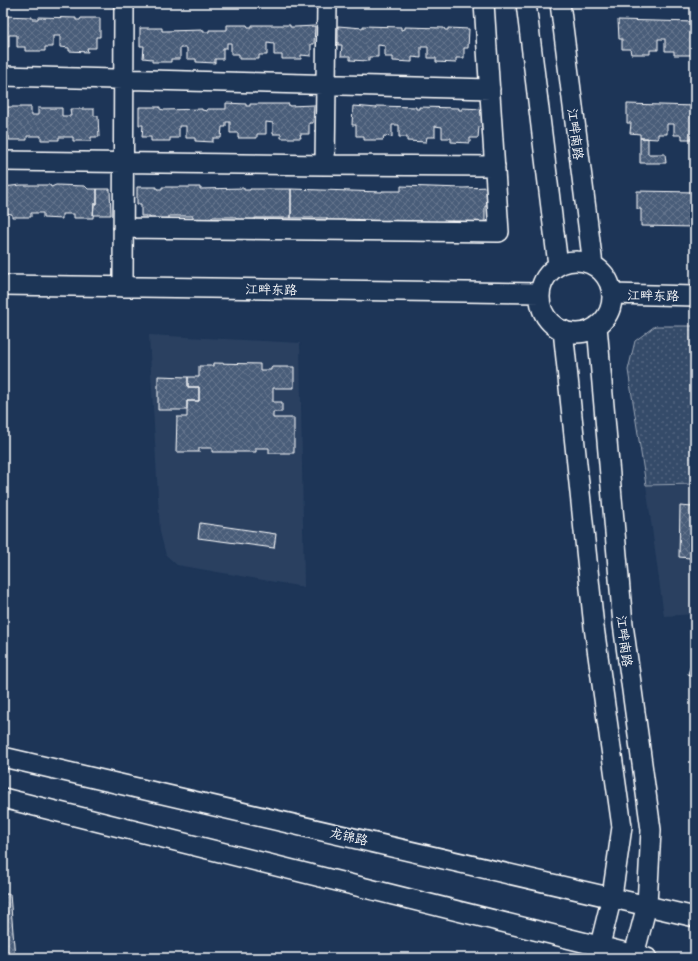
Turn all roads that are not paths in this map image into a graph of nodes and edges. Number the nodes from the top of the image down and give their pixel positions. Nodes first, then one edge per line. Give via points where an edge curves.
1 (124, 3) edge
2 (327, 3) edge
3 (484, 3) edge
4 (526, 3) edge
5 (560, 3) edge
6 (3, 76) edge
7 (124, 79) junction
8 (326, 84) junction
9 (490, 88) junction
10 (3, 161) edge
11 (124, 162) junction
12 (325, 165) junction
13 (494, 166) junction
14 (123, 228) junction
15 (558, 265) junction
16 (593, 265) junction
17 (3, 285) edge
18 (123, 287) junction
19 (540, 293) junction
20 (612, 294) junction
21 (695, 296) edge
22 (597, 326) junction
23 (563, 330) junction
24 (3, 757) edge
25 (3, 798) edge
26 (612, 896) junction
27 (647, 905) junction
28 (695, 917) edge
29 (600, 945) junction
30 (640, 956) edge

1 - 7 street
2 - 8 street
3 - 9 street
4 - 15 street
5 - 16 street, 江畔南路
6 - 7 street
7 - 8 street
7 - 11 street
8 - 9 street
8 - 12 street
9 - 13 street
10 - 11 street
11 - 12 street
11 - 14 street
12 - 13 street
13 - 14 street via 499,232
14 - 18 street
15 - 16 street via 582,261
15 - 19 street via 542,282
16 - 20 street via 603,272
17 - 18 street, 江畔东路
18 - 19 street, 江畔东路
19 - 23 street via 540,305 545,316 553,325
20 - 21 street, 江畔东路
20 - 22 street via 608,312
22 - 23 street via 581,332
22 - 27 street, 江畔南路 via 623,624 651,830
23 - 26 street via 594,627 622,827
24 - 26 street, 龙锦路
25 - 29 street
26 - 27 street, 龙锦路
26 - 29 street
27 - 28 street, 龙锦路
27 - 30 street, 江畔南路
29 - 30 street

